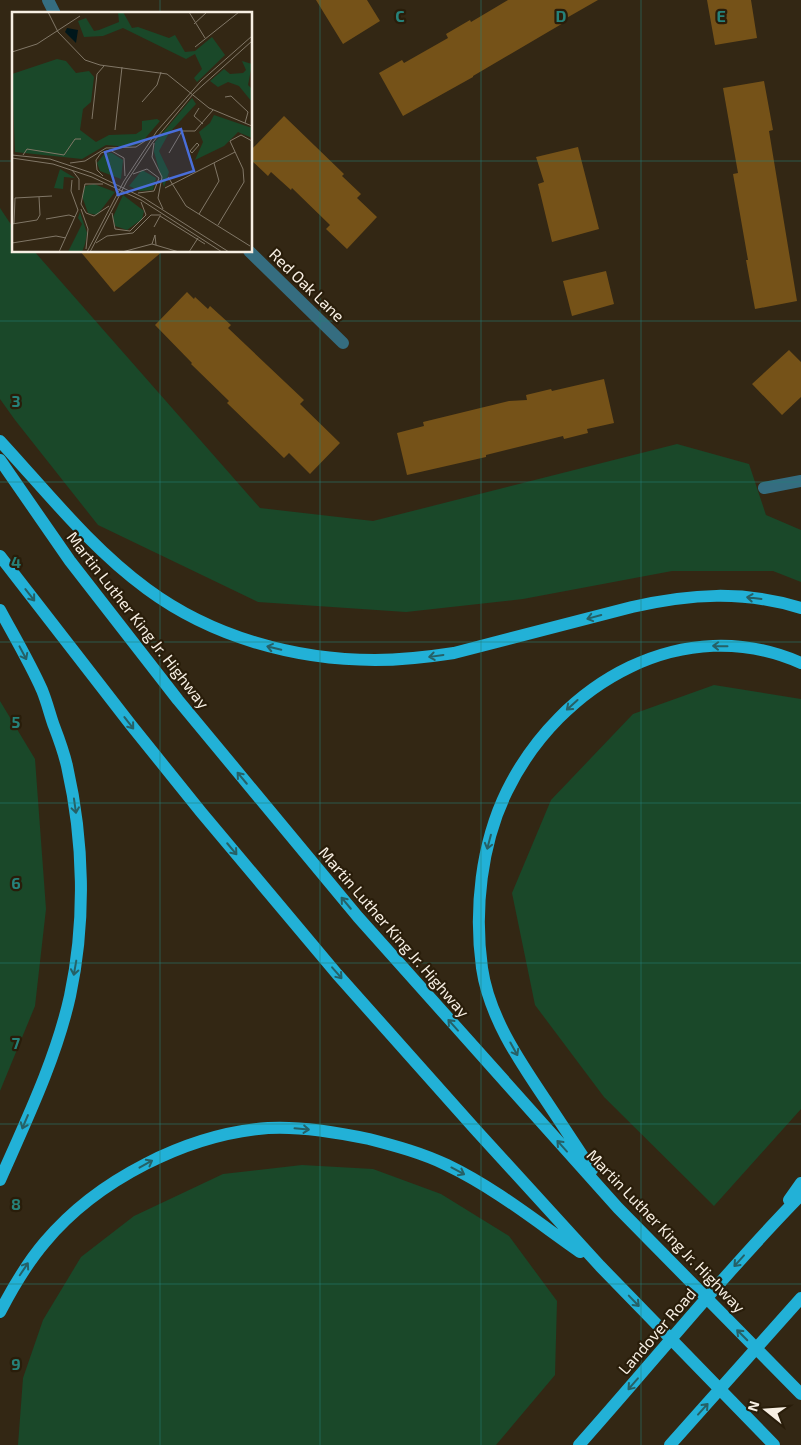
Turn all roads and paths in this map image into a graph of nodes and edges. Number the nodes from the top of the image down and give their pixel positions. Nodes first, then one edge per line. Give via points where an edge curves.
1 (48, 0) edge
2 (54, 12) edge
3 (250, 252) edge
4 (343, 342) dead end
5 (0, 441) edge
6 (0, 460) edge
7 (801, 482) edge
8 (764, 488) dead end
9 (0, 556) edge
10 (801, 608) edge
11 (0, 610) edge
12 (801, 663) edge
13 (0, 1180) edge
14 (801, 1183) edge
15 (801, 1195) edge
16 (618, 1208) junction
17 (772, 1225) junction
18 (600, 1266) junction
19 (801, 1298) edge
20 (0, 1312) edge
21 (801, 1394) edge
22 (600, 1421) junction
23 (573, 1445) edge
24 (579, 1445) edge
25 (670, 1445) edge
26 (774, 1445) edge

1 - 2 street
3 - 4 street, Red Oak Lane
10 -> 5 main road via 734,595 684,597 436,656 352,660 293,652 262,645 203,623 146,589 88,537
16 -> 6 main road, Martin Luther King Jr. Highway via 358,917 178,700 70,561
7 - 8 street
9 -> 18 main road via 201,812 337,974
11 -> 13 main road via 43,691 67,764 79,840 81,882 77,960 70,997 46,1073
12 -> 16 main road via 760,650 707,646 682,649 634,664 586,694 542,736 507,791 495,821 479,905 482,970 489,998 532,1081
14 - 17 main road
15 - 17 main road, Landover Road
21 -> 16 main road, Martin Luther King Jr. Highway
17 -> 22 main road, Landover Road
20 -> 18 main road via 10,1291 44,1242 93,1197 176,1149 238,1132 268,1128 296,1128 354,1136 417,1153 446,1165 476,1180
18 -> 26 main road
25 -> 19 main road
22 - 23 main road
22 - 24 main road, Landover Road

